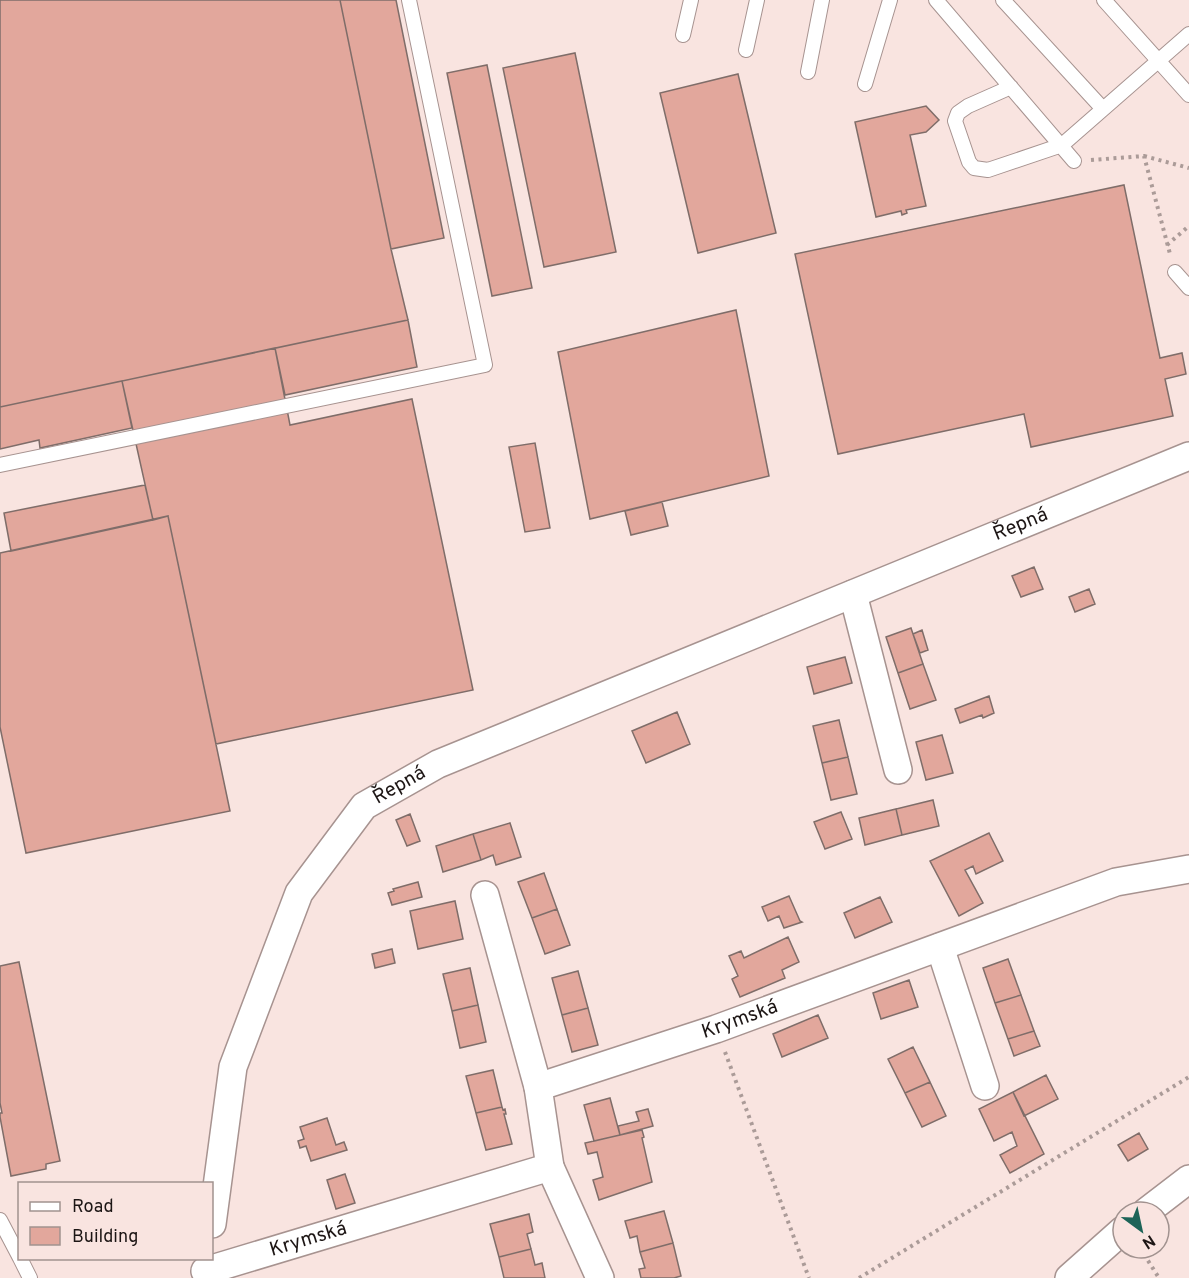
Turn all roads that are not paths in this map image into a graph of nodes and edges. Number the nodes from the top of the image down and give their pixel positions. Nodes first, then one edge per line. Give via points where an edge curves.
1 (409, 0) edge
2 (691, 0) edge
3 (757, 0) edge
4 (822, 0) edge
5 (890, 0) edge
6 (936, 0) edge
7 (1003, 0) edge
8 (1104, 0) edge
9 (1189, 34) edge
10 (683, 35) dead end
11 (746, 50) dead end
12 (1158, 61) junction
13 (808, 72) dead end
14 (865, 84) dead end
15 (1011, 87) junction
16 (1189, 95) edge
17 (1103, 110) junction
18 (1062, 145) junction
19 (1074, 161) road end
20 (1175, 272) road end
21 (1189, 288) edge
22 (1189, 456) edge
23 (0, 465) edge
24 (854, 594) junction
25 (898, 770) dead end
26 (1189, 869) edge
27 (485, 895) dead end
28 (940, 947) junction
29 (985, 1086) dead end
30 (538, 1088) junction
31 (550, 1167) junction
32 (1189, 1179) edge
33 (1162, 1200) edge
34 (213, 1217) edge
35 (0, 1220) edge
36 (1111, 1241) edge
37 (18, 1254) edge
38 (21, 1260) edge
39 (206, 1269) edge
40 (30, 1278) edge
41 (600, 1278) edge
42 (1070, 1278) edge

1 - 23 lane via 484,365
2 - 10 lane
3 - 11 lane
4 - 13 lane
5 - 14 lane
6 - 15 lane
7 - 17 lane
8 - 12 lane
9 - 12 lane
12 - 16 lane
12 - 17 lane
15 - 18 lane
15 - 18 lane via 958,113 955,121 974,168 988,170
17 - 18 lane
18 - 19 lane
20 - 21 lane
22 - 24 street, Řepná
24 - 25 street
24 - 34 street, Řepná via 438,764 364,806 299,893 234,1067
26 - 28 street, Krymská via 1116,882
27 - 30 street
28 - 29 street
28 - 30 street, Krymská via 716,1029
30 - 31 street
31 - 39 street, Krymská
31 - 41 street
32 - 33 street
35 - 37 lane
36 - 42 street
38 - 40 lane

